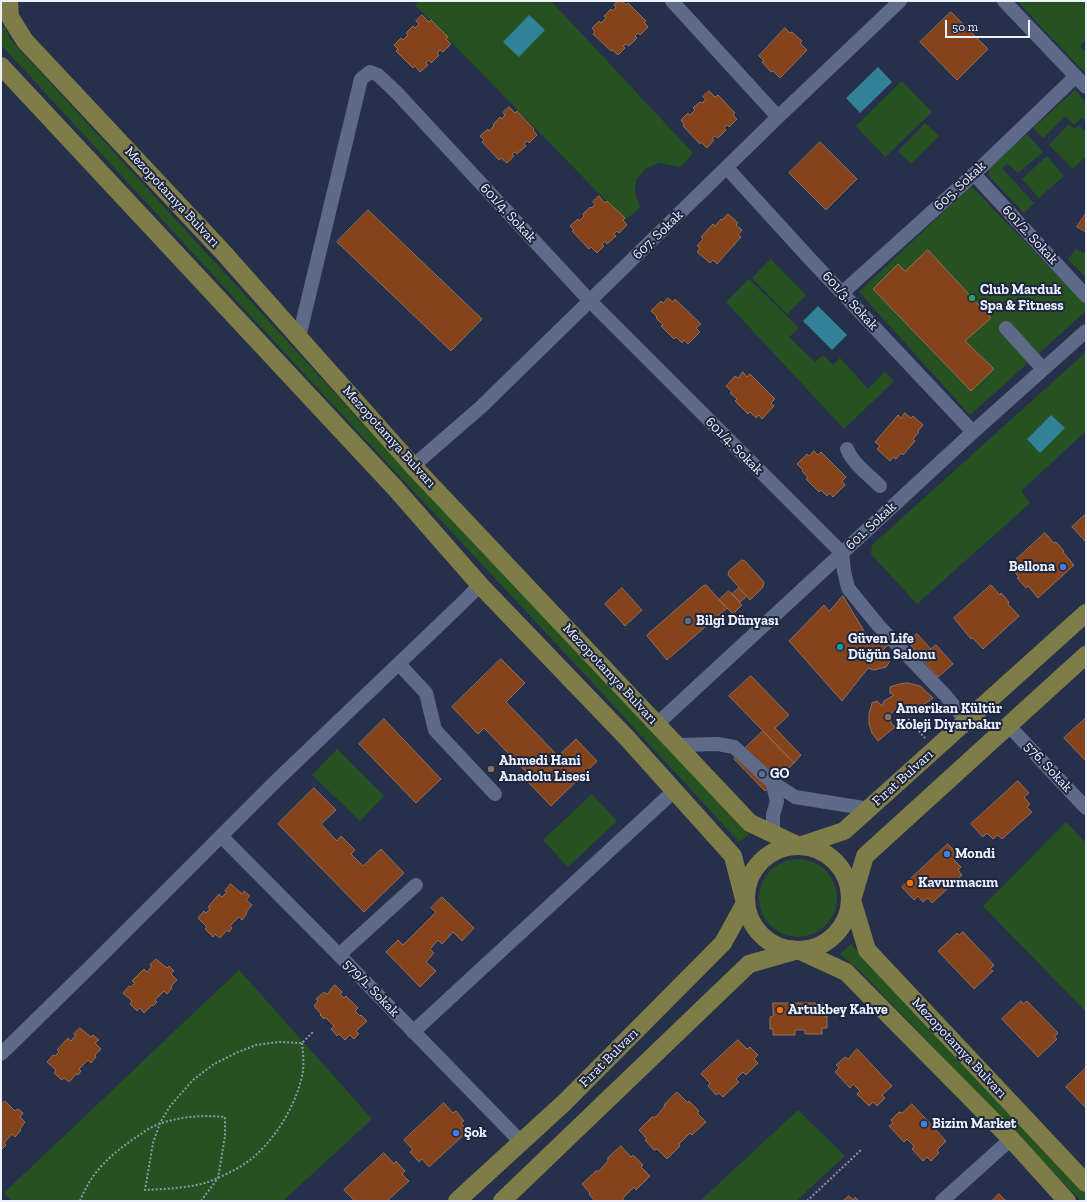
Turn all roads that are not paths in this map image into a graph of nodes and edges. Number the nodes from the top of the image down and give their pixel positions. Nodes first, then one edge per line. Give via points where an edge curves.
1 (8, 1) edge
2 (672, 1) edge
3 (900, 1) edge
4 (1004, 1) edge
5 (1, 16) edge
6 (1, 66) edge
7 (1076, 76) junction
8 (1086, 87) edge
9 (778, 118) junction
10 (728, 168) junction
11 (974, 174) junction
12 (842, 293) junction
13 (1086, 296) edge
14 (590, 301) junction
15 (1006, 328) dead end
16 (1086, 331) edge
17 (299, 337) junction
18 (1043, 369) junction
19 (973, 432) junction
20 (847, 449) dead end
21 (413, 466) junction
22 (880, 486) dead end
23 (842, 553) junction
24 (480, 585) junction
25 (1086, 613) edge
26 (1086, 655) edge
27 (399, 664) junction
28 (966, 721) junction
29 (658, 724) junction
30 (1009, 726) junction
31 (678, 746) junction
32 (772, 782) junction
33 (674, 791) junction
34 (495, 794) dead end
35 (870, 808) junction
36 (1086, 808) edge
37 (773, 834) junction
38 (221, 836) junction
39 (799, 846) junction
40 (416, 885) dead end
41 (852, 900) junction
42 (745, 903) junction
43 (798, 950) junction
44 (339, 955) junction
45 (413, 1032) junction
46 (1, 1054) edge
47 (1011, 1139) junction
48 (521, 1142) junction
49 (1086, 1183) edge
50 (457, 1201) edge
51 (502, 1201) edge
52 (942, 1201) edge
53 (1067, 1201) edge

1 - 5 main road
1 - 17 main road, Mezopotamya Bulvarı via 10,17 25,40
2 - 9 street
3 - 9 street, 607. Sokak
4 - 7 street
6 - 24 main road via 390,482
7 - 8 street
7 - 11 street, 605. Sokak
9 - 10 street, 607. Sokak
10 - 12 street, 601/3. Sokak
10 - 14 street, 607. Sokak
11 - 12 street, 605. Sokak
11 - 13 street, 601/2. Sokak
12 - 19 street, 601/3. Sokak
14 - 17 street, 601/4. Sokak via 397,93 378,74 370,72 361,79
14 - 21 street, 607. Sokak via 481,407
14 - 23 street, 601/4. Sokak
15 - 18 street
16 - 18 street, 601. Sokak
17 - 21 main road, Mezopotamya Bulvarı
18 - 19 street, 601. Sokak
19 - 23 street, 601. Sokak
20 - 22 street via 856,463
21 - 29 main road, Mezopotamya Bulvarı
23 - 28 street via 848,588 878,625 946,696
23 - 29 street, 601. Sokak
24 - 27 street
24 - 33 main road via 627,738
25 - 28 main road, Fırat Bulvarı
26 - 30 main road
27 - 34 street via 426,693 435,730
27 - 38 street
28 - 35 main road, Fırat Bulvarı
29 - 31 main road, Mezopotamya Bulvarı
30 - 36 street, 576. Sokak
30 - 41 main road via 865,856
31 - 32 street via 718,744 734,747
31 - 37 main road, Mezopotamya Bulvarı via 750,823
32 - 35 street via 795,797
32 - 37 street via 777,801 773,815
33 - 42 main road via 733,856
33 - 45 street
35 - 39 main road, Fırat Bulvarı via 844,832
37 - 39 main road, Mezopotamya Bulvarı
38 - 44 street, 579/1. Sokak
38 - 46 street
39 - 41 main road via 816,848 842,867 849,882
39 - 42 main road via 782,848 759,864 747,885
40 - 44 street
41 - 43 main road via 849,915 841,929 829,941 815,948
41 - 49 main road, Mezopotamya Bulvarı via 867,950
42 - 43 main road via 757,931 769,942 783,949
42 - 48 main road, Fırat Bulvarı via 723,943 565,1102
43 - 47 main road, Mezopotamya Bulvarı via 846,972
43 - 51 main road, Fırat Bulvarı via 750,964
44 - 45 street, 579/1. Sokak
45 - 48 street, 579/1. Sokak
47 - 52 street
47 - 53 main road, Mezopotamya Bulvarı
48 - 50 main road, Fırat Bulvarı

